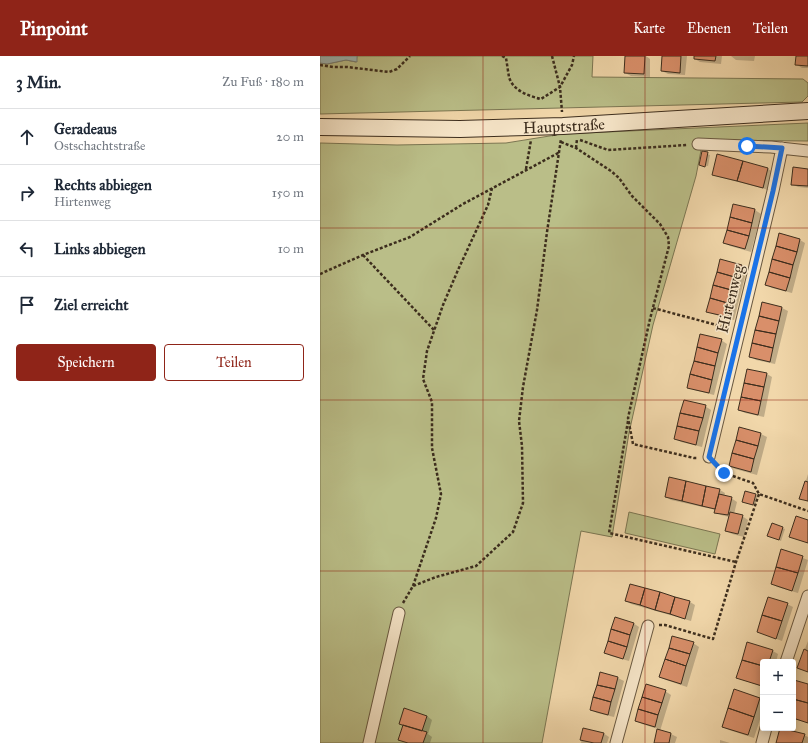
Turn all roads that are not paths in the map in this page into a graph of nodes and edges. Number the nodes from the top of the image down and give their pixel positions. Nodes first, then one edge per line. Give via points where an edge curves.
1 (808, 111) edge
2 (320, 127) edge
3 (698, 144) road end
4 (782, 148) junction
5 (808, 151) edge
6 (709, 457) road end
7 (808, 596) edge
8 (399, 613) road end
9 (648, 626) road end
10 (787, 659) edge
11 (765, 731) edge
12 (369, 743) edge
13 (616, 743) edge
14 (762, 743) edge

1 - 2 main road, Hauptstraße via 563,126 460,129
3 - 4 street
4 - 5 street
4 - 6 street, Hirtenweg
7 - 10 street
8 - 12 street
9 - 13 street
11 - 14 street

